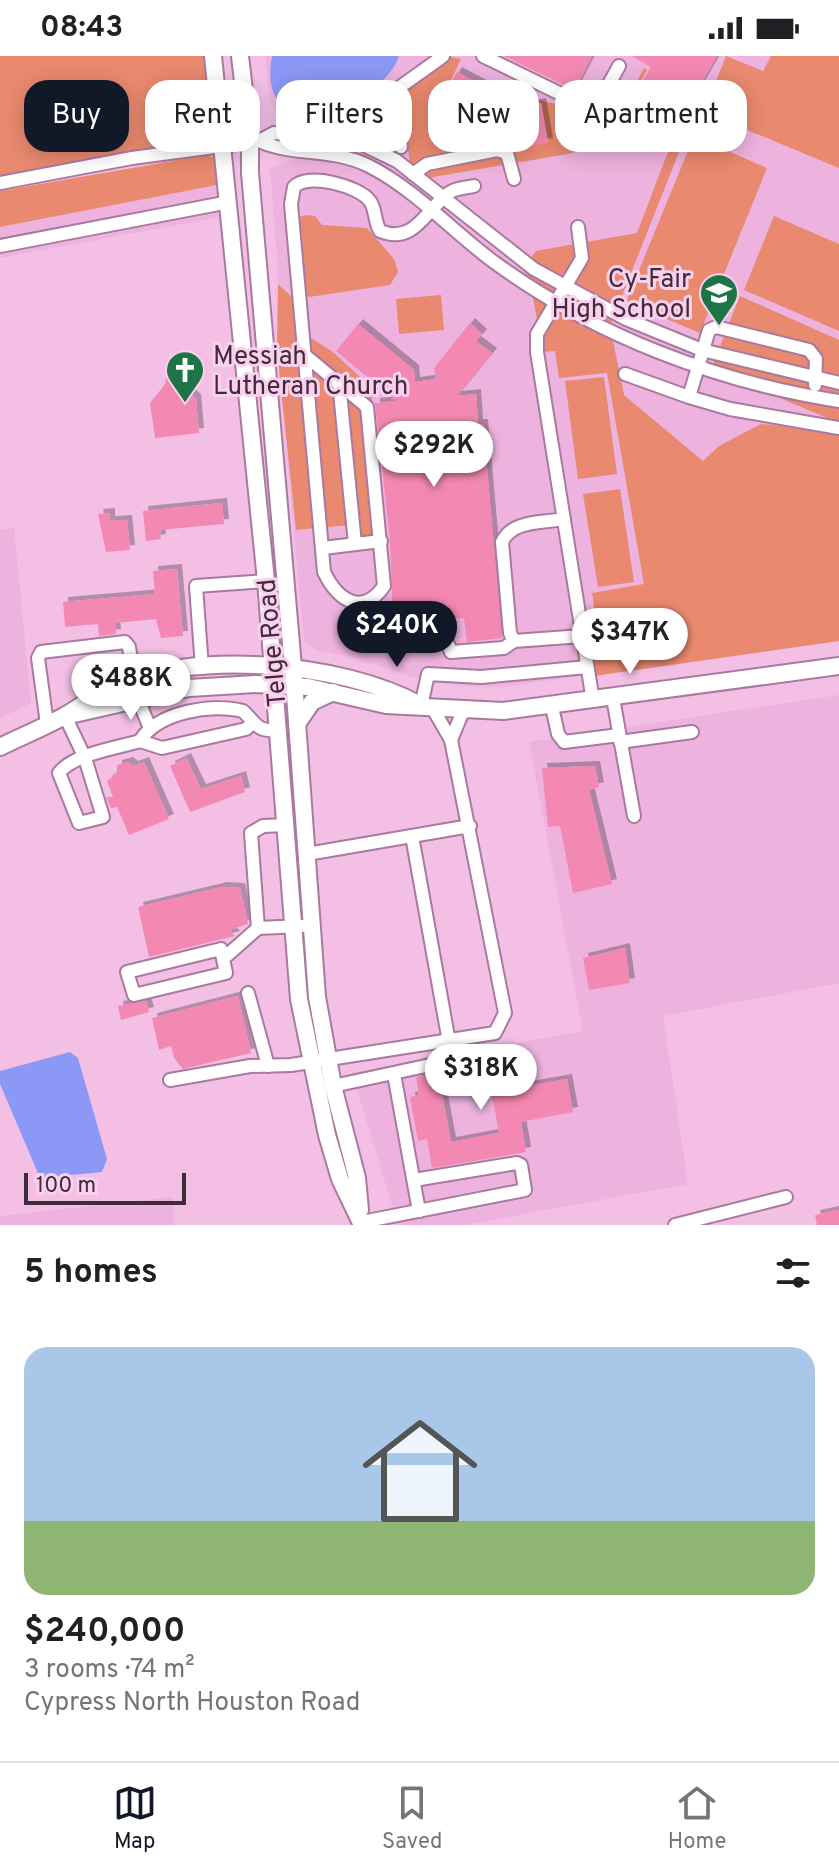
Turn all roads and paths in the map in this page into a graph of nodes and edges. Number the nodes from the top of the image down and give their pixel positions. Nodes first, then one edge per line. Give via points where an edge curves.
1 (213, 56) edge
2 (240, 56) edge
3 (443, 56) edge
4 (483, 56) edge
5 (619, 66) dead end
6 (216, 80) edge
7 (244, 80) edge
8 (412, 80) edge
9 (260, 144) edge
10 (183, 152) edge
11 (225, 152) edge
12 (254, 152) edge
13 (378, 152) edge
14 (344, 154) joint
15 (413, 174) junction
16 (514, 179) dead end
17 (0, 183) edge
18 (474, 186) dead end
19 (444, 198) junction
20 (229, 202) junction
21 (431, 211) junction
22 (578, 227) dead end
23 (0, 246) edge
24 (565, 287) junction
25 (553, 302) junction
26 (262, 318) junction
27 (240, 320) junction
28 (702, 350) junction
29 (306, 356) junction
30 (696, 366) junction
31 (625, 374) dead end
32 (816, 379) junction
33 (339, 382) junction
34 (839, 383) edge
35 (812, 396) junction
36 (689, 397) junction
37 (839, 401) edge
38 (839, 428) edge
39 (564, 519) junction
40 (381, 541) junction
41 (355, 544) junction
42 (323, 548) junction
43 (266, 581) junction
44 (442, 629) dead end
45 (582, 636) junction
46 (514, 641) junction
47 (274, 665) junction
48 (839, 666) edge
49 (293, 667) junction
50 (587, 667) junction
51 (202, 668) junction
52 (134, 680) junction
53 (275, 684) junction
54 (294, 685) junction
55 (177, 690) junction
56 (333, 692) junction
57 (613, 698) junction
58 (138, 699) junction
59 (593, 701) junction
60 (427, 706) junction
61 (552, 707) junction
62 (463, 711) junction
63 (183, 715) junction
64 (65, 716) junction
65 (47, 724) junction
66 (251, 724) junction
67 (297, 724) junction
68 (149, 726) junction
69 (279, 730) junction
70 (692, 732) dead end
71 (620, 739) junction
72 (451, 740) junction
73 (140, 741) junction
74 (0, 747) edge
75 (85, 758) junction
76 (634, 816) dead end
77 (286, 825) junction
78 (470, 826) junction
79 (412, 836) junction
80 (307, 854) junction
81 (310, 926) junction
82 (292, 927) junction
83 (258, 928) junction
84 (223, 959) junction
85 (248, 993) dead end
86 (449, 1042) junction
87 (318, 1060) junction
88 (435, 1064) dead end
89 (268, 1066) junction
90 (394, 1074) junction
91 (170, 1080) dead end
92 (333, 1086) junction
93 (414, 1180) junction
94 (786, 1197) dead end
95 (419, 1211) junction
96 (362, 1224) edge
97 (675, 1225) edge

1 - 6 main road, Telge Road
2 - 7 main road, Telge Road
3 - 8 lane
4 - 5 lane via 569,98 608,86
9 - 14 lane
10 - 17 lane
11 - 20 main road, Telge Road
12 - 26 main road, Telge Road
13 - 15 lane
14 - 21 lane via 392,179
15 - 16 lane via 427,164 497,150 507,153
15 - 19 lane
18 - 19 lane
19 - 21 lane
19 - 24 lane via 514,256
20 - 23 lane
20 - 27 main road, Telge Road
21 - 25 lane
21 - 29 lane via 411,232 393,235 377,227 373,206 362,194 314,179 294,187 291,204
22 - 24 lane via 582,258
24 - 25 lane
24 - 28 lane
25 - 30 lane
25 - 39 lane via 537,334 537,352
26 - 27 main road
26 - 49 main road, Telge Road
27 - 43 main road, Telge Road
28 - 30 lane
28 - 32 lane
28 - 32 lane via 709,330 716,327 794,346 809,350 816,359
29 - 33 lane
29 - 42 lane
30 - 35 lane
30 - 36 lane
31 - 36 lane
32 - 34 lane
32 - 35 lane
33 - 40 lane via 367,407
33 - 41 lane
35 - 37 lane
36 - 38 lane
39 - 45 lane
39 - 46 lane via 515,527 502,542
40 - 41 lane
40 - 42 lane via 384,586 377,597 364,602 338,595 324,572
41 - 42 lane
43 - 47 main road, Telge Road
43 - 51 lane via 196,586
44 - 46 lane via 451,652 504,648
45 - 46 lane
45 - 50 lane
47 - 49 main road
47 - 51 main road
47 - 53 main road, Telge Road
48 - 57 main road
49 - 54 main road, Telge Road
49 - 60 main road via 389,688
50 - 59 lane
50 - 60 lane via 481,677 428,674
51 - 52 main road
52 - 64 main road via 108,688
52 - 65 lane via 125,642 41,652
53 - 54 main road
53 - 55 main road
53 - 69 main road, Telge Road
54 - 56 main road
54 - 67 main road, Telge Road
55 - 58 main road
55 - 63 lane
56 - 60 main road via 386,705
56 - 67 main road via 312,702
57 - 59 main road
57 - 71 lane
58 - 64 main road
58 - 68 lane
59 - 61 main road
60 - 62 main road
60 - 72 lane
61 - 62 main road
61 - 71 lane via 564,742
62 - 72 lane
63 - 66 lane via 226,707 243,711
63 - 68 lane
64 - 65 main road
64 - 75 lane
65 - 74 main road
66 - 69 lane via 264,731
66 - 73 lane via 162,748
67 - 80 main road, Telge Road
68 - 73 lane
69 - 77 main road, Telge Road
70 - 71 lane
71 - 76 lane
72 - 78 lane
73 - 75 lane
75 - 75 lane via 59,773 79,823 84,824 103,817
77 - 82 main road, Telge Road
77 - 83 lane via 263,826 251,833
78 - 79 lane
78 - 86 lane via 505,1013 495,1033
79 - 80 lane
79 - 86 lane
80 - 81 main road, Telge Road
81 - 82 lane
81 - 87 main road, Telge Road
82 - 83 lane
82 - 87 main road, Telge Road
83 - 84 lane
84 - 84 lane via 226,973 134,995 127,972 221,949
85 - 89 lane
86 - 87 lane
87 - 89 lane
87 - 92 main road, Telge Road
87 - 96 main road, Telge Road via 340,1179
88 - 90 lane
89 - 91 lane
90 - 92 lane
90 - 93 lane
92 - 96 main road, Telge Road via 357,1178
93 - 95 lane
93 - 95 lane via 521,1165 521,1193
94 - 97 lane
95 - 96 lane

